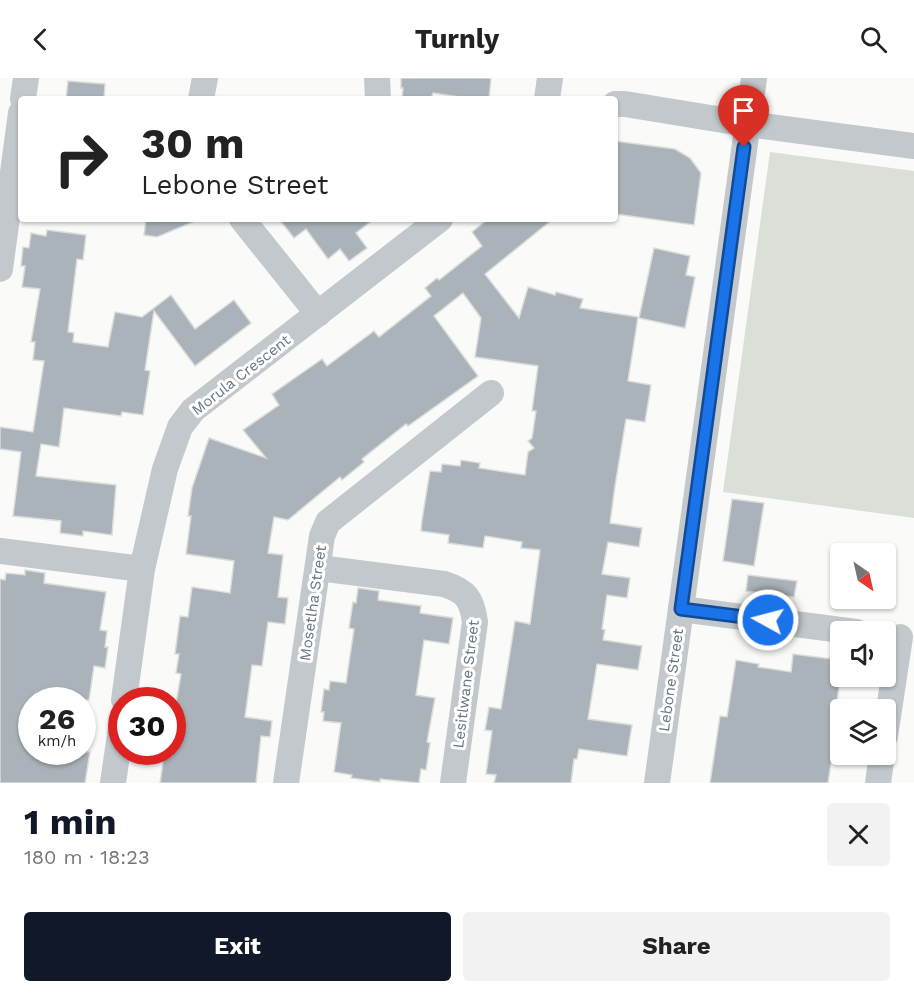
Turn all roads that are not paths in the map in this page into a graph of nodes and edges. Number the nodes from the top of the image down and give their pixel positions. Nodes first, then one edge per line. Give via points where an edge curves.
1 (26, 78) edge
2 (205, 78) edge
3 (377, 78) edge
4 (550, 78) edge
5 (754, 78) edge
6 (23, 96) edge
7 (202, 96) edge
8 (378, 96) edge
9 (547, 96) edge
10 (618, 104) edge
11 (747, 124) junction
12 (18, 135) edge
13 (914, 146) edge
14 (245, 222) edge
15 (436, 222) edge
16 (0, 269) edge
17 (318, 314) junction
18 (491, 393) dead end
19 (0, 550) edge
20 (319, 568) junction
21 (142, 569) junction
22 (681, 609) junction
23 (830, 629) edge
24 (900, 637) edge
25 (126, 687) edge
26 (891, 699) edge
27 (116, 765) edge
28 (880, 765) edge
29 (113, 783) edge
30 (286, 783) edge
31 (453, 783) edge
32 (657, 783) edge
33 (878, 783) edge

1 - 6 street
2 - 7 street
3 - 8 street
4 - 9 street
5 - 11 street, Lebone Street
10 - 11 street
11 - 13 street
11 - 22 street, Lebone Street
12 - 16 street
14 - 17 street
15 - 17 street, Morula Crescent
17 - 21 street, Morula Crescent via 193,410 180,427 165,468
18 - 20 street, Mosetlha Street via 328,522 322,536
19 - 21 street
20 - 30 street, Mosetlha Street
20 - 31 street, Lesitlwane Street via 444,584 458,588 468,597 475,622
21 - 25 street, Morula Crescent
22 - 23 street
22 - 32 street, Lebone Street
24 - 26 street
27 - 29 street
28 - 33 street

